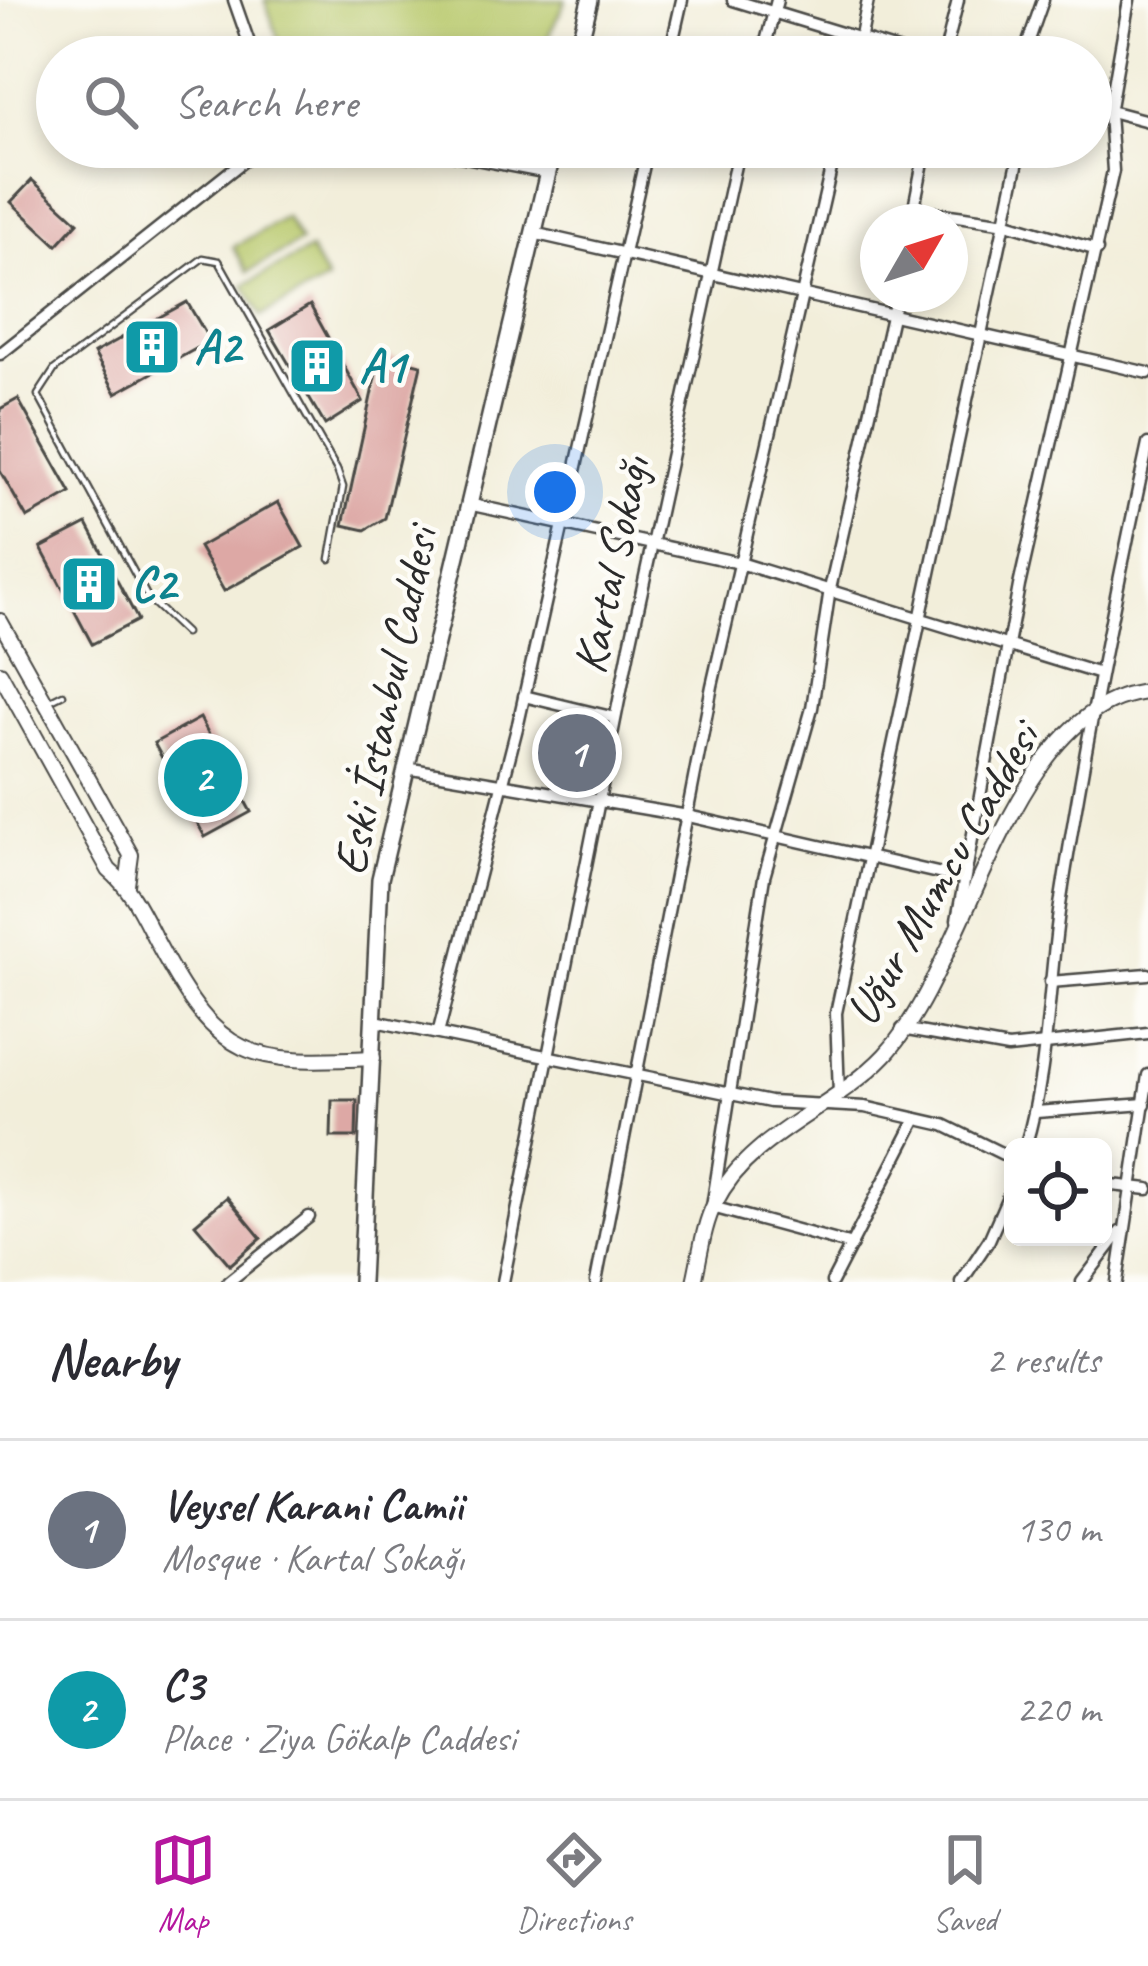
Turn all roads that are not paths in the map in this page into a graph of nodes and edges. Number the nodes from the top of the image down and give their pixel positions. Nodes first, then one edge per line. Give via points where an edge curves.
1 (234, 0) edge
2 (590, 0) edge
3 (682, 0) edge
4 (733, 0) edge
5 (868, 0) edge
6 (958, 0) edge
7 (1043, 0) edge
8 (1129, 0) edge
9 (775, 6) edge
10 (247, 36) edge
11 (581, 36) edge
12 (673, 36) edge
13 (767, 36) edge
14 (853, 36) edge
15 (862, 36) edge
16 (949, 36) edge
17 (1030, 36) edge
18 (1112, 96) edge
19 (1112, 114) edge
20 (1148, 121) edge
21 (1112, 156) edge
22 (235, 168) edge
23 (522, 168) edge
24 (549, 168) edge
25 (643, 168) edge
26 (734, 168) edge
27 (831, 168) edge
28 (922, 168) edge
29 (1017, 168) edge
30 (548, 173) junction
31 (915, 204) edge
32 (968, 221) edge
33 (1007, 224) junction
34 (533, 233) junction
35 (1097, 250) junction
36 (623, 253) junction
37 (712, 272) junction
38 (802, 293) junction
39 (893, 313) junction
40 (980, 332) junction
41 (0, 354) edge
42 (1076, 354) junction
43 (1148, 373) edge
44 (1148, 444) edge
45 (468, 504) junction
46 (562, 528) junction
47 (651, 547) junction
48 (330, 559) dead end
49 (740, 563) junction
50 (830, 589) junction
51 (917, 616) junction
52 (0, 621) edge
53 (185, 633) dead end
54 (1008, 643) junction
55 (0, 673) edge
56 (1100, 674) junction
57 (1148, 692) edge
58 (63, 694) dead end
59 (524, 696) junction
60 (46, 703) junction
61 (1095, 709) junction
62 (23, 715) junction
63 (615, 718) junction
64 (406, 768) junction
65 (503, 782) junction
66 (599, 799) junction
67 (688, 816) junction
68 (774, 834) junction
69 (867, 854) junction
70 (964, 880) junction
71 (127, 885) junction
72 (954, 936) junction
73 (1148, 974) edge
74 (1050, 982) junction
75 (375, 1021) junction
76 (902, 1029) junction
77 (439, 1030) junction
78 (1148, 1033) edge
79 (1042, 1046) junction
80 (548, 1056) junction
81 (374, 1058) junction
82 (639, 1075) junction
83 (1148, 1075) edge
84 (729, 1094) junction
85 (839, 1094) junction
86 (1145, 1104) edge
87 (819, 1108) junction
88 (1036, 1112) junction
89 (916, 1119) junction
90 (1028, 1138) edge
91 (1004, 1155) edge
92 (1112, 1185) edge
93 (1128, 1187) junction
94 (1148, 1189) edge
95 (1004, 1206) edge
96 (712, 1207) junction
97 (309, 1217) dead end
98 (1122, 1229) junction
99 (852, 1245) junction
100 (228, 1282) edge
101 (361, 1282) edge
102 (503, 1282) edge
103 (596, 1282) edge
104 (694, 1282) edge
105 (832, 1282) edge
106 (961, 1282) edge
107 (1082, 1282) edge
108 (1117, 1282) edge

1 - 10 street
2 - 11 main road
3 - 12 street
4 - 9 street
5 - 15 street
6 - 16 street
7 - 17 street
8 - 18 street
9 - 13 street
9 - 14 street
19 - 20 street
21 - 35 street
22 - 41 street
23 - 30 street
24 - 30 main road, Eski İstanbul Caddesi
25 - 36 street
26 - 37 street, Kartal Sokağı
27 - 38 street
28 - 31 street
29 - 33 street
30 - 34 main road, Eski İstanbul Caddesi
32 - 33 street
33 - 35 street
33 - 40 street
34 - 36 street
34 - 45 main road, Eski İstanbul Caddesi
35 - 42 street
36 - 37 street
36 - 46 street
37 - 38 street
37 - 47 street, Kartal Sokağı
38 - 39 street
38 - 49 street
39 - 40 street
39 - 50 street
40 - 42 street
40 - 51 street
42 - 43 street
42 - 54 street
44 - 56 street
45 - 46 street
45 - 64 main road, Eski İstanbul Caddesi
46 - 47 street
46 - 59 street
47 - 49 street
47 - 63 street, Kartal Sokağı
48 - 53 lane via 343,488 337,470 219,261 203,258 56,368 38,395 148,598
49 - 50 street
49 - 67 street
50 - 51 street
50 - 68 street via 812,708
51 - 54 street
51 - 69 street
52 - 60 street
54 - 56 street
54 - 70 street
55 - 62 street
56 - 61 street
57 - 61 street, Uğur Mumcu Caddesi
58 - 60 lane
59 - 63 street
59 - 65 street
60 - 62 street
60 - 71 street via 131,855
61 - 72 street, Uğur Mumcu Caddesi via 1059,741 1032,781
61 - 74 street
62 - 71 street via 109,870
63 - 66 street, Kartal Sokağı
64 - 65 street
64 - 75 main road, Eski İstanbul Caddesi via 380,879
65 - 66 street
65 - 77 street
66 - 67 street
66 - 80 street, Kartal Sokağı
67 - 68 street
67 - 82 street
68 - 69 street
68 - 84 street
69 - 70 street
69 - 85 street via 836,1012
70 - 72 street
71 - 81 street via 214,1029 260,1057 296,1064
72 - 76 street, Uğur Mumcu Caddesi
73 - 74 street
74 - 79 street
75 - 77 street
75 - 81 main road, Eski İstanbul Caddesi
76 - 79 street via 1008,1048
76 - 85 street, Uğur Mumcu Caddesi
77 - 80 street
78 - 79 street
79 - 88 street
80 - 82 street
80 - 102 street, Kartal Sokağı
81 - 101 main road, Eski İstanbul Caddesi
82 - 84 street
82 - 103 street
83 - 86 street
84 - 87 street
84 - 96 street
85 - 87 street, Uğur Mumcu Caddesi
86 - 88 street
86 - 93 street
87 - 89 street via 865,1107
87 - 96 street, Uğur Mumcu Caddesi via 734,1172
88 - 90 street
89 - 91 street
89 - 99 street
92 - 93 street
93 - 94 street
93 - 98 street
95 - 106 street
96 - 99 street
96 - 104 street, Uğur Mumcu Caddesi
97 - 100 street
98 - 107 street
98 - 108 street
99 - 105 street

